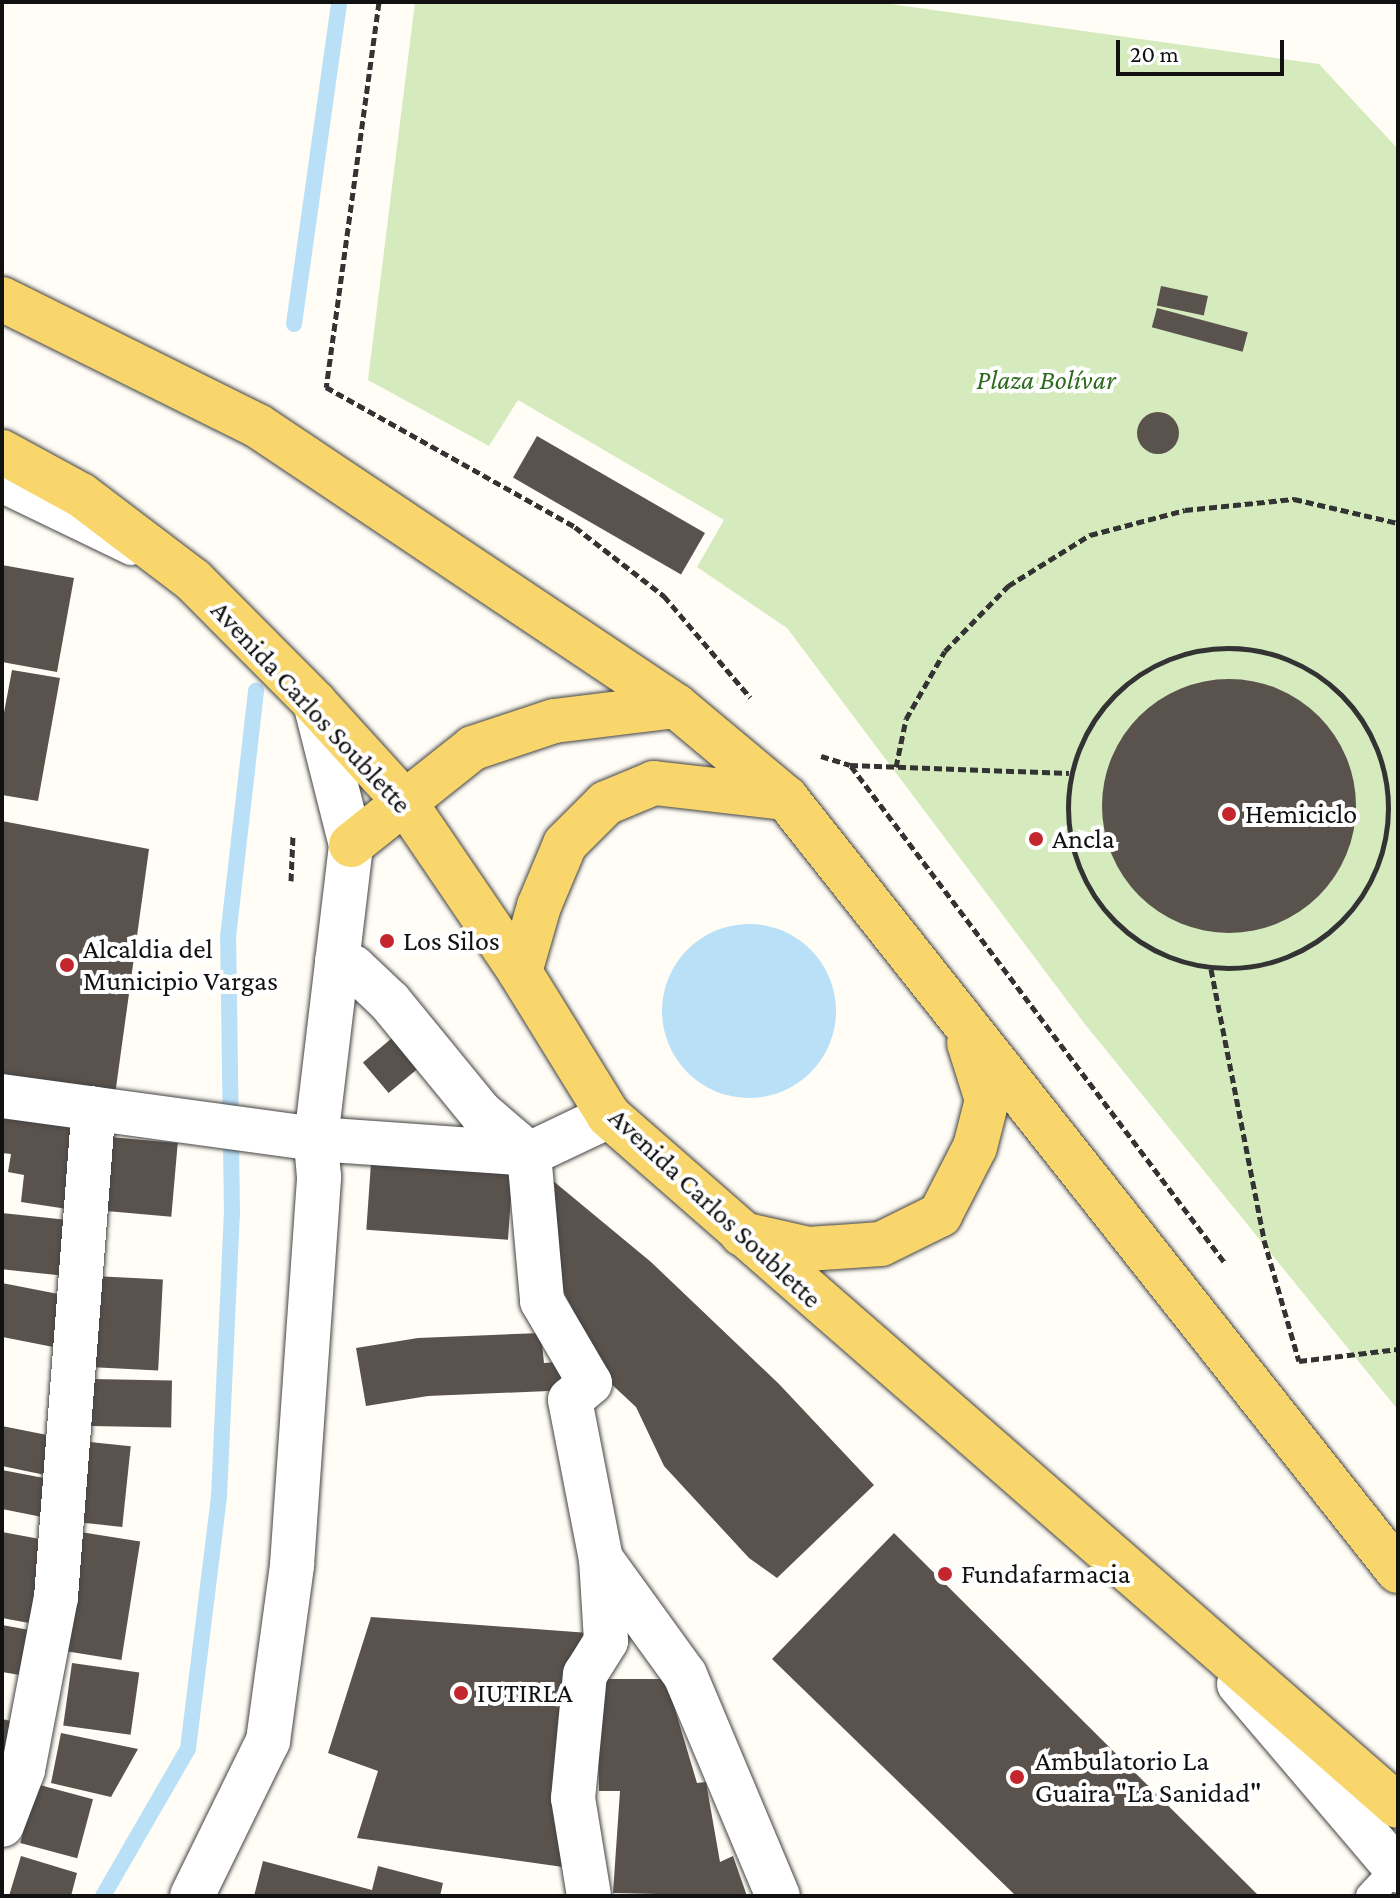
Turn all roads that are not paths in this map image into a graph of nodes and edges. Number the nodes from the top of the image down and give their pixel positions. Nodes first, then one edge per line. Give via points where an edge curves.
1 (2, 299) edge
2 (2, 452) edge
3 (2, 489) edge
4 (193, 580) junction
5 (315, 703) junction
6 (676, 706) junction
7 (786, 798) junction
8 (404, 801) junction
9 (351, 845) junction
10 (337, 961) junction
11 (520, 972) junction
12 (961, 1017) junction
13 (2, 1096) edge
14 (94, 1108) junction
15 (609, 1116) junction
16 (316, 1139) junction
17 (529, 1154) junction
18 (736, 1232) junction
19 (601, 1559) junction
20 (1398, 1571) edge
21 (1197, 1633) junction
22 (1398, 1806) edge
23 (2, 1825) edge
24 (1388, 1879) edge
25 (192, 1896) edge
26 (589, 1896) edge
27 (778, 1896) edge

1 - 6 main road via 258,426
2 - 4 main road, Avenida Carlos Soublette via 81,495
3 - 4 lane
4 - 5 main road, Avenida Carlos Soublette
5 - 8 main road, Avenida Carlos Soublette
5 - 9 street
6 - 7 main road
6 - 8 main road via 554,721 473,748
7 - 11 main road via 654,783 606,803 565,844
7 - 12 main road
8 - 9 main road
8 - 11 main road, Avenida Carlos Soublette
9 - 10 street
10 - 16 street
10 - 17 street via 353,967 390,1002 481,1113
11 - 15 main road, Avenida Carlos Soublette
12 - 18 main road via 987,1100 975,1147 940,1215 881,1244 808,1249
12 - 20 main road
13 - 14 street
14 - 16 street
14 - 23 street via 56,1597 23,1770
15 - 17 street
15 - 18 main road, Avenida Carlos Soublette
16 - 17 street
16 - 25 street via 319,1177 292,1565 268,1741
17 - 19 street via 529,1200 542,1301 590,1383 570,1400
18 - 21 main road, Avenida Carlos Soublette
19 - 26 street via 606,1641 585,1674 573,1798
19 - 27 street via 685,1675
21 - 22 main road, Avenida Carlos Soublette
21 - 24 street

